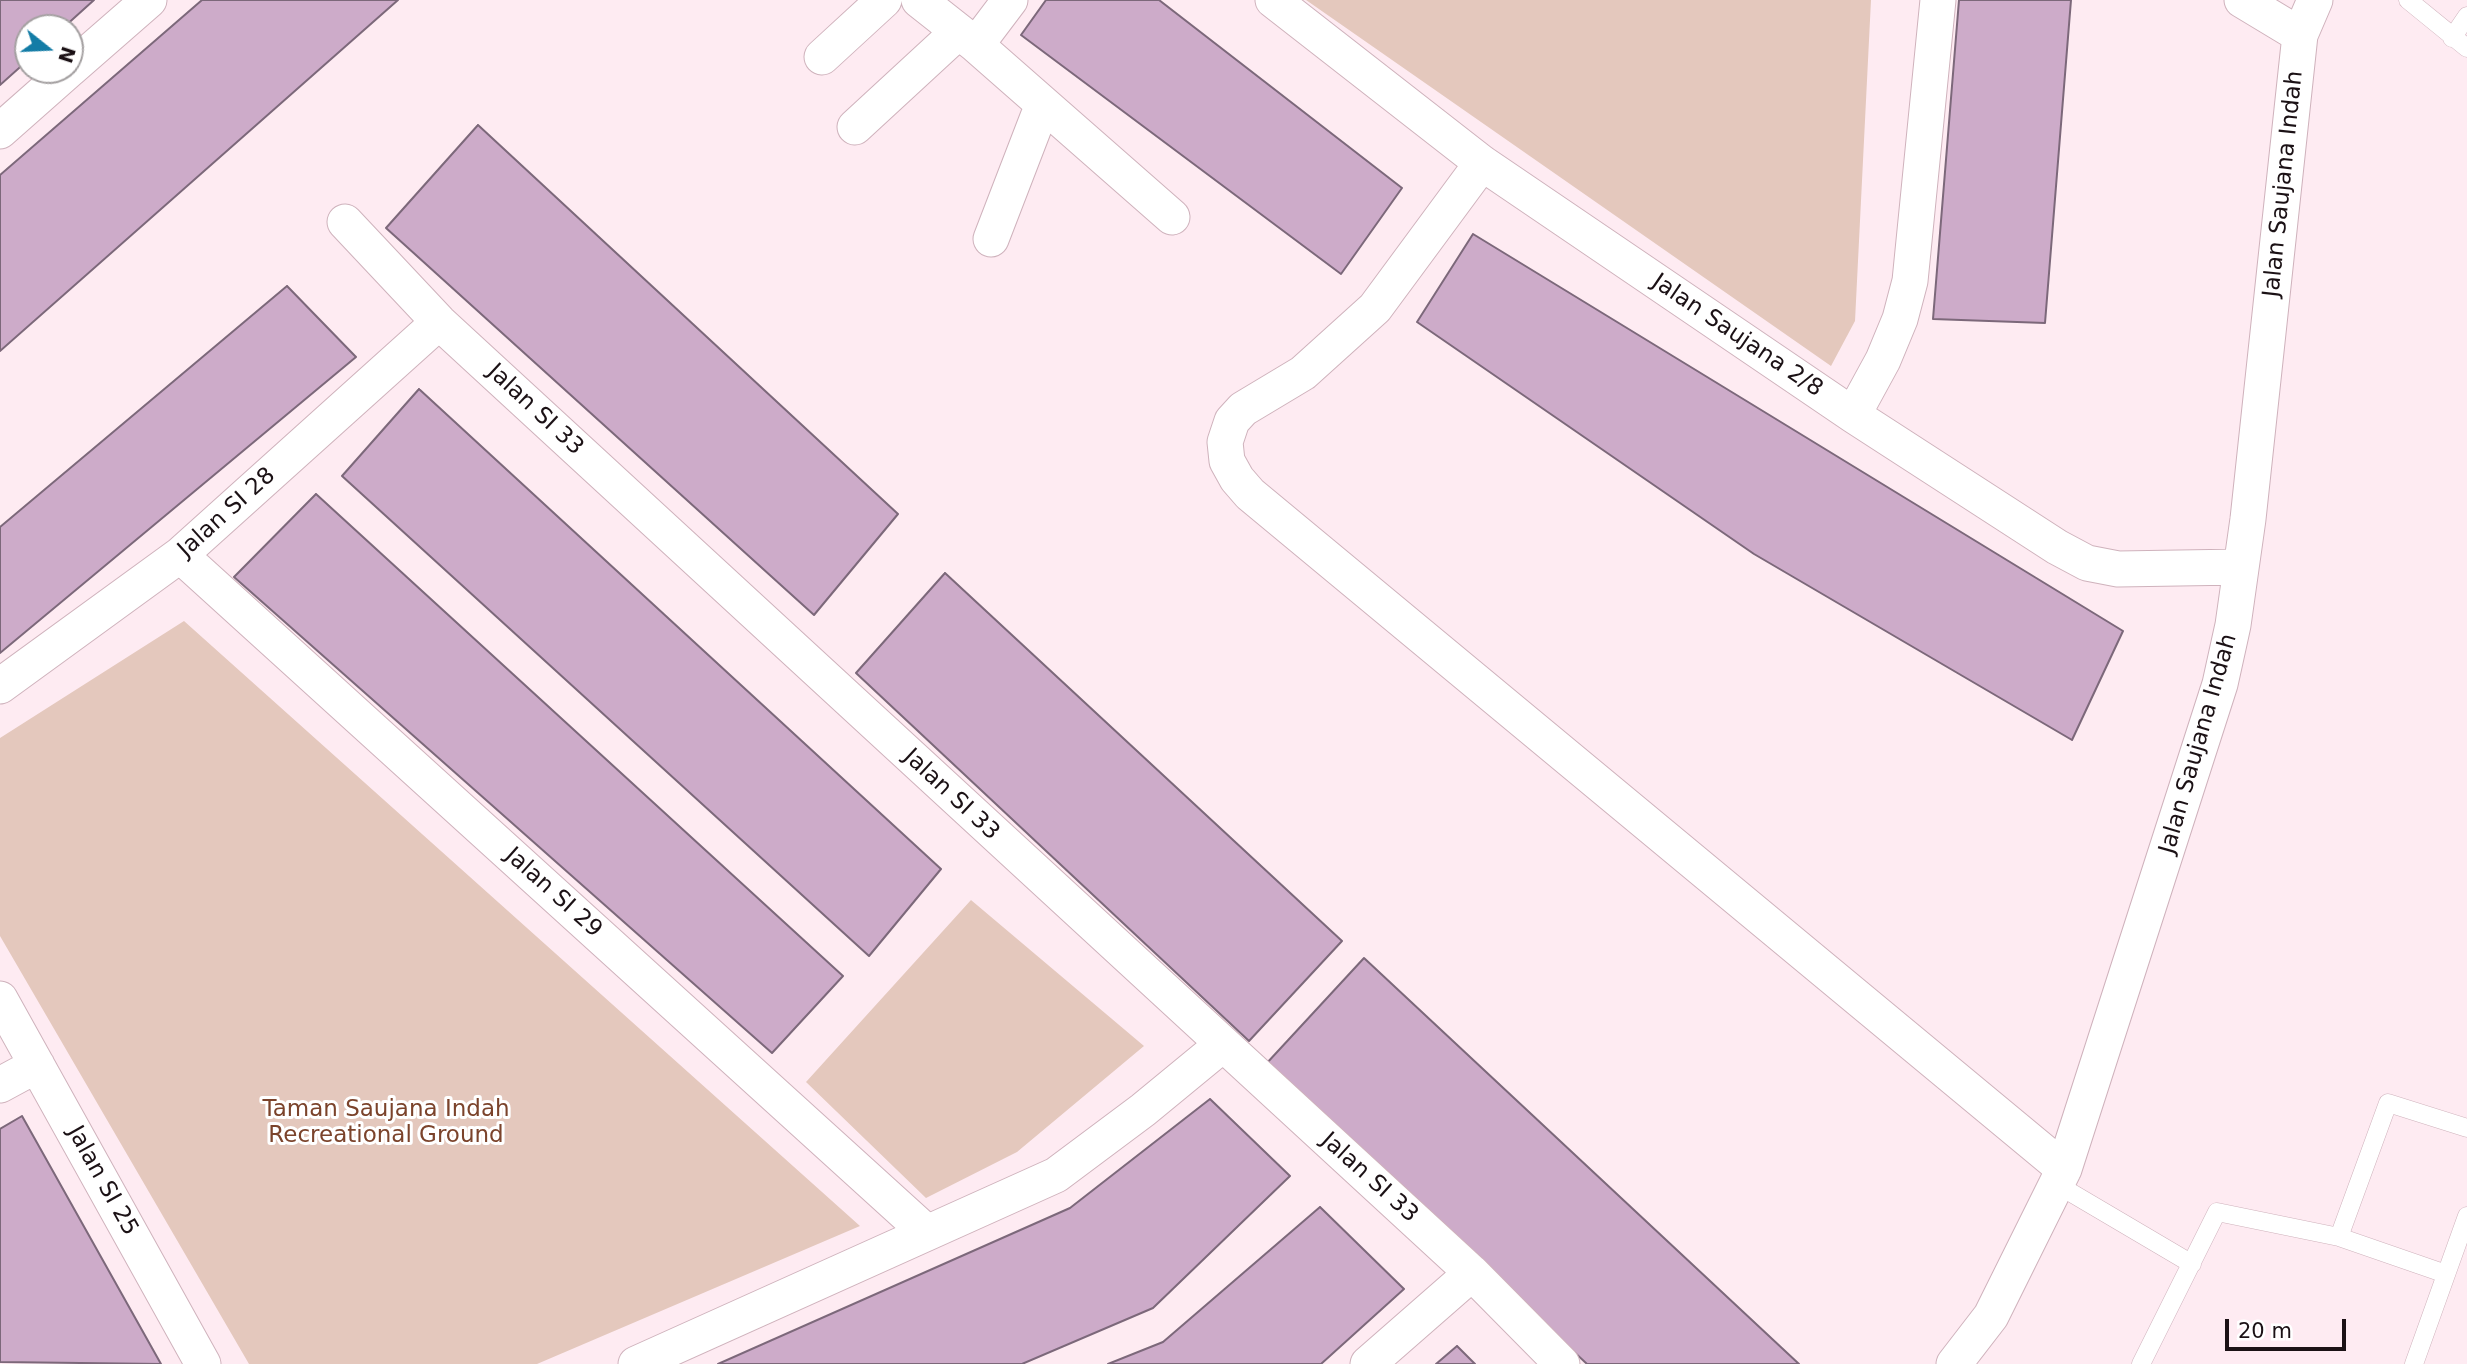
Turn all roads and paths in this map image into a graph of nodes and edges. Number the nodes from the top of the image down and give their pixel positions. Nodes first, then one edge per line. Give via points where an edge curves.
1 (149, 0) edge
2 (884, 0) edge
3 (919, 0) edge
4 (1010, 0) edge
5 (1273, 0) edge
6 (1938, 0) edge
7 (2242, 0) edge
8 (2315, 0) edge
9 (2408, 0) edge
10 (2467, 16) edge
11 (2300, 35) junction
12 (967, 38) junction
13 (2459, 43) edge
14 (822, 57) dead end
15 (84, 58) edge
16 (54, 84) edge
17 (1043, 104) junction
18 (855, 127) dead end
19 (0, 131) edge
20 (1482, 163) junction
21 (1172, 217) dead end
22 (345, 222) dead end
23 (991, 239) dead end
24 (439, 322) junction
25 (1853, 415) junction
26 (180, 555) junction
27 (2241, 567) junction
28 (0, 686) edge
29 (0, 999) edge
30 (1222, 1045) junction
31 (37, 1065) junction
32 (0, 1085) edge
33 (2467, 1128) edge
34 (2061, 1177) junction
35 (2467, 1216) edge
36 (926, 1231) junction
37 (2339, 1237) junction
38 (2192, 1264) junction
39 (1472, 1273) junction
40 (2446, 1274) junction
41 (203, 1364) edge
42 (636, 1364) edge
43 (1368, 1364) edge
44 (1562, 1364) edge
45 (1954, 1364) edge
46 (2141, 1364) edge
47 (2414, 1364) edge

1 - 15 street
2 - 14 street
3 - 12 street
4 - 12 street
5 - 20 street, Jalan Saujana 2/8
6 - 25 street via 1910,281 1887,350
7 - 11 street
8 - 11 street, Jalan Saujana Indah
9 - 13 lane
10 - 13 lane
11 - 27 street, Jalan Saujana Indah
12 - 17 street
12 - 18 street
16 - 19 street
17 - 21 street
17 - 23 street
20 - 25 street, Jalan Saujana 2/8
20 - 34 street via 1375,308 1303,373 1242,410 1232,422 1225,442 1227,461 1237,479
22 - 24 street, Jalan SI 33
24 - 26 street, Jalan SI 28
24 - 30 street, Jalan SI 33
25 - 27 street, Jalan Saujana 2/8 via 2087,563 2118,569
26 - 28 street, Jalan SI 28
26 - 36 street, Jalan SI 29
27 - 34 street, Jalan Saujana Indah via 2216,697
29 - 31 street, Jalan SI 25
30 - 36 street via 1056,1175
30 - 39 street, Jalan SI 33
31 - 32 street
31 - 41 street, Jalan SI 25
33 - 37 lane via 2388,1103
34 - 38 lane
34 - 45 street, Jalan Saujana Indah via 1991,1316
35 - 40 lane
36 - 42 street
37 - 38 lane via 2217,1212
37 - 40 lane
38 - 46 lane
39 - 43 street
39 - 44 street, Jalan SI 33
40 - 47 lane

